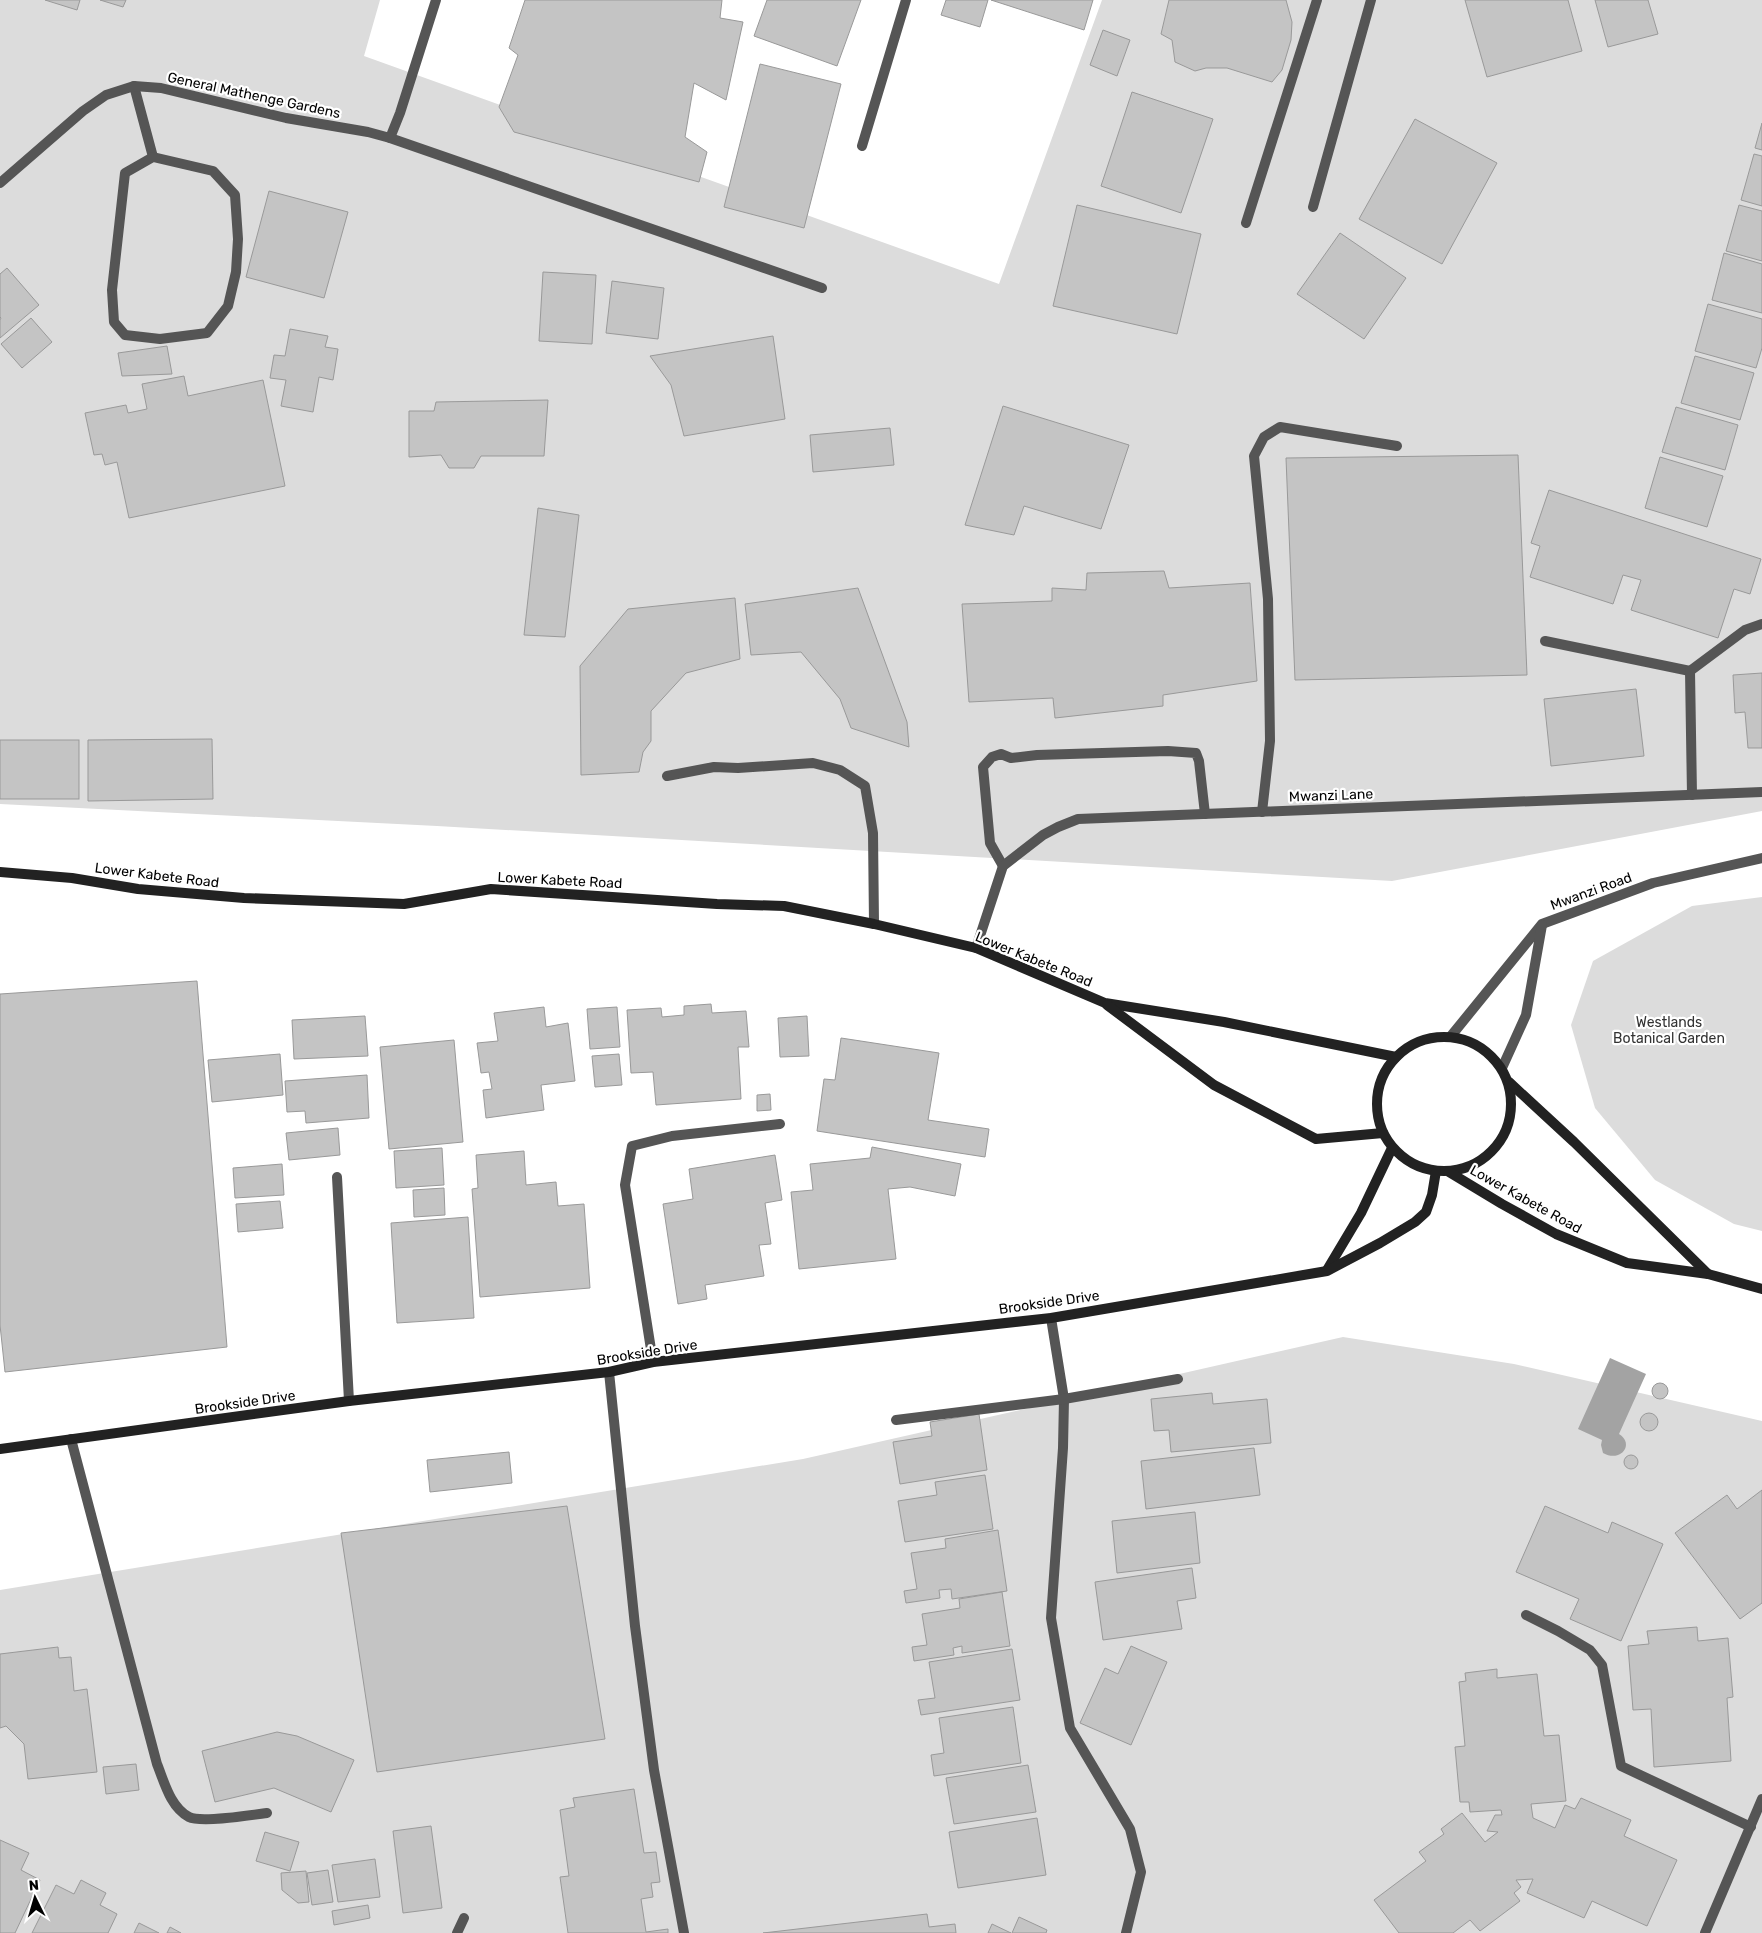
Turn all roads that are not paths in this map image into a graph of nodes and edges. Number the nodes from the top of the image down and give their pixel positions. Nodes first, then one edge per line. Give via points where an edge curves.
1 (436, 0) edge
2 (906, 0) edge
3 (1318, 0) edge
4 (1371, 0) edge
5 (134, 86) junction
6 (390, 138) junction
7 (862, 146) dead end
8 (153, 157) junction
9 (0, 183) edge
10 (1313, 207) dead end
11 (1246, 223) dead end
12 (822, 288) dead end
13 (1397, 446) dead end
14 (1762, 624) edge
15 (1545, 641) dead end
16 (1690, 671) junction
17 (666, 776) dead end
18 (1762, 792) edge
19 (1692, 795) junction
20 (1262, 812) junction
21 (1205, 814) junction
22 (1762, 858) edge
23 (1003, 866) junction
24 (0, 872) edge
25 (874, 924) junction
26 (1542, 924) junction
27 (976, 948) junction
28 (1104, 1002) junction
29 (1451, 1036) junction
30 (1396, 1056) junction
31 (1502, 1068) junction
32 (1509, 1082) junction
33 (780, 1124) dead end
34 (1383, 1133) junction
35 (1392, 1148) junction
36 (1436, 1171) junction
37 (1448, 1172) junction
38 (337, 1176) dead end
39 (1326, 1271) junction
40 (1708, 1274) junction
41 (1762, 1289) edge
42 (1051, 1318) junction
43 (653, 1362) junction
44 (609, 1372) junction
45 (1178, 1379) dead end
46 (1064, 1399) junction
47 (349, 1401) junction
48 (896, 1420) dead end
49 (71, 1439) junction
50 (0, 1449) edge
51 (1526, 1615) dead end
52 (1762, 1798) edge
53 (267, 1813) dead end
54 (1751, 1826) junction
55 (464, 1918) dead end
56 (458, 1933) edge
57 (684, 1933) edge
58 (1126, 1933) edge
59 (1705, 1933) edge

1 - 6 street
2 - 7 street
3 - 11 street
4 - 10 street
5 - 6 street, General Mathenge Gardens via 161,88 286,118
5 - 8 street
5 - 9 street, General Mathenge Gardens via 106,95 83,111
6 - 12 street, General Mathenge Gardens
8 - 8 street via 125,173 112,290 114,322 125,336 160,339 207,333 228,306 236,272 235,195 213,171
13 - 20 street via 1280,427 1264,437 1254,456 1268,600 1270,741
14 - 16 street via 1745,630
15 - 16 street
16 - 19 street
17 - 25 street via 714,767 813,763 840,770 865,786 873,832
18 - 19 street, Mwanzi Lane
19 - 20 street, Mwanzi Lane
20 - 21 street, Mwanzi Lane
21 - 23 street, Mwanzi Lane via 1078,819 1043,835
21 - 23 street via 1196,753 1168,751 1012,758 1001,754 992,757 983,767 990,843
22 - 26 street, Mwanzi Road via 1652,883
23 - 27 street
24 - 25 main road, Lower Kabete Road via 244,898 404,904 491,890 784,906
25 - 27 main road, Lower Kabete Road
26 - 29 street, Mwanzi Road
26 - 31 street via 1526,1015
27 - 28 main road, Lower Kabete Road
28 - 30 main road, Lower Kabete Road
28 - 34 main road, Lower Kabete Road via 1214,1085 1316,1139
29 - 30 main road via 1425,1039
29 - 31 main road via 1488,1053
30 - 34 main road via 1379,1084 1376,1101 1377,1118
31 - 32 main road
32 - 37 main road via 1512,1107 1506,1131 1493,1151 1472,1165
32 - 40 main road, Lower Kabete Road
33 - 43 street via 672,1136 632,1146 625,1185
34 - 35 main road
35 - 36 main road via 1412,1163
35 - 39 main road via 1360,1213
36 - 37 main road
36 - 39 main road, Brookside Drive via 1426,1212 1380,1243
37 - 40 main road, Lower Kabete Road via 1556,1234 1627,1263
38 - 47 street
39 - 42 main road, Brookside Drive
40 - 41 main road, Lower Kabete Road
42 - 43 main road, Brookside Drive
42 - 46 street
43 - 44 main road, Brookside Drive
44 - 47 main road, Brookside Drive
44 - 57 street via 635,1626 654,1770
45 - 46 street
46 - 48 street
46 - 58 street via 1051,1618 1070,1728 1130,1829 1141,1872
47 - 49 main road, Brookside Drive
49 - 50 main road, Brookside Drive
49 - 53 street via 157,1764 167,1790 176,1806 190,1818
51 - 54 street via 1590,1650 1602,1665 1621,1766
52 - 54 street
54 - 59 street
55 - 56 street

